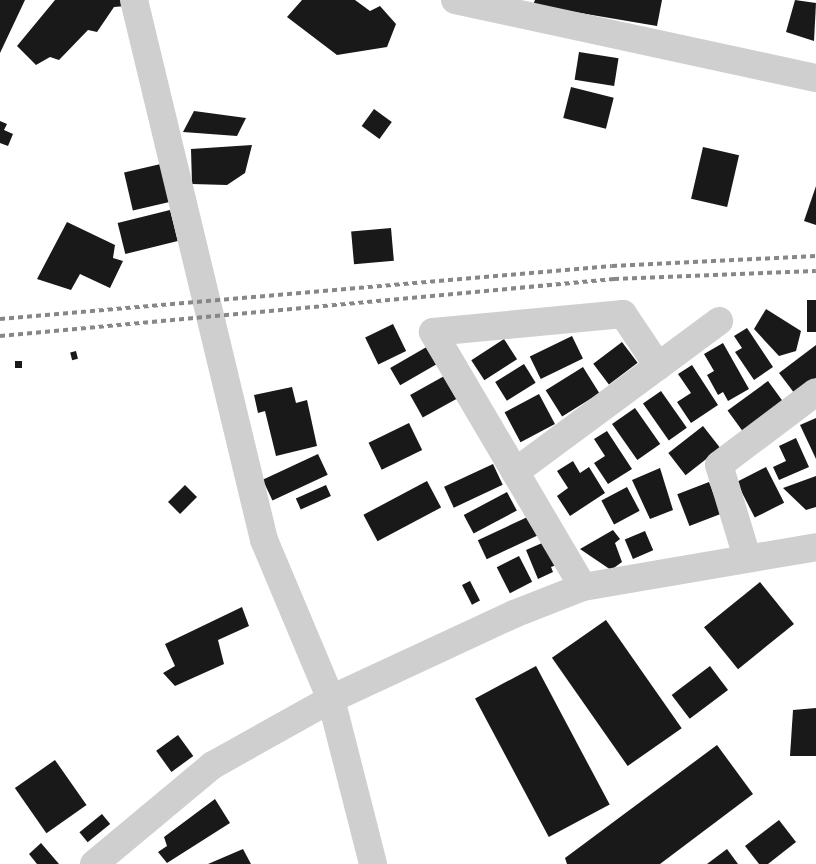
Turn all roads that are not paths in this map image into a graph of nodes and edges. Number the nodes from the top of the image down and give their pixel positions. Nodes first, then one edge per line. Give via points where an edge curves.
1 (134, 0) edge
2 (455, 0) edge
3 (815, 74) edge
4 (720, 321) dead end
5 (658, 366) junction
6 (816, 392) edge
7 (515, 472) junction
8 (816, 547) edge
9 (747, 557) junction
10 (583, 586) junction
11 (331, 699) junction
12 (94, 864) edge
13 (373, 864) edge

1 - 11 street via 264,540
2 - 3 street
4 - 5 street
5 - 7 street
5 - 7 street via 623,314 432,332
6 - 9 street via 719,465
7 - 10 street
8 - 9 street
9 - 10 street
10 - 11 street via 514,614
11 - 12 street via 213,765
11 - 13 street

